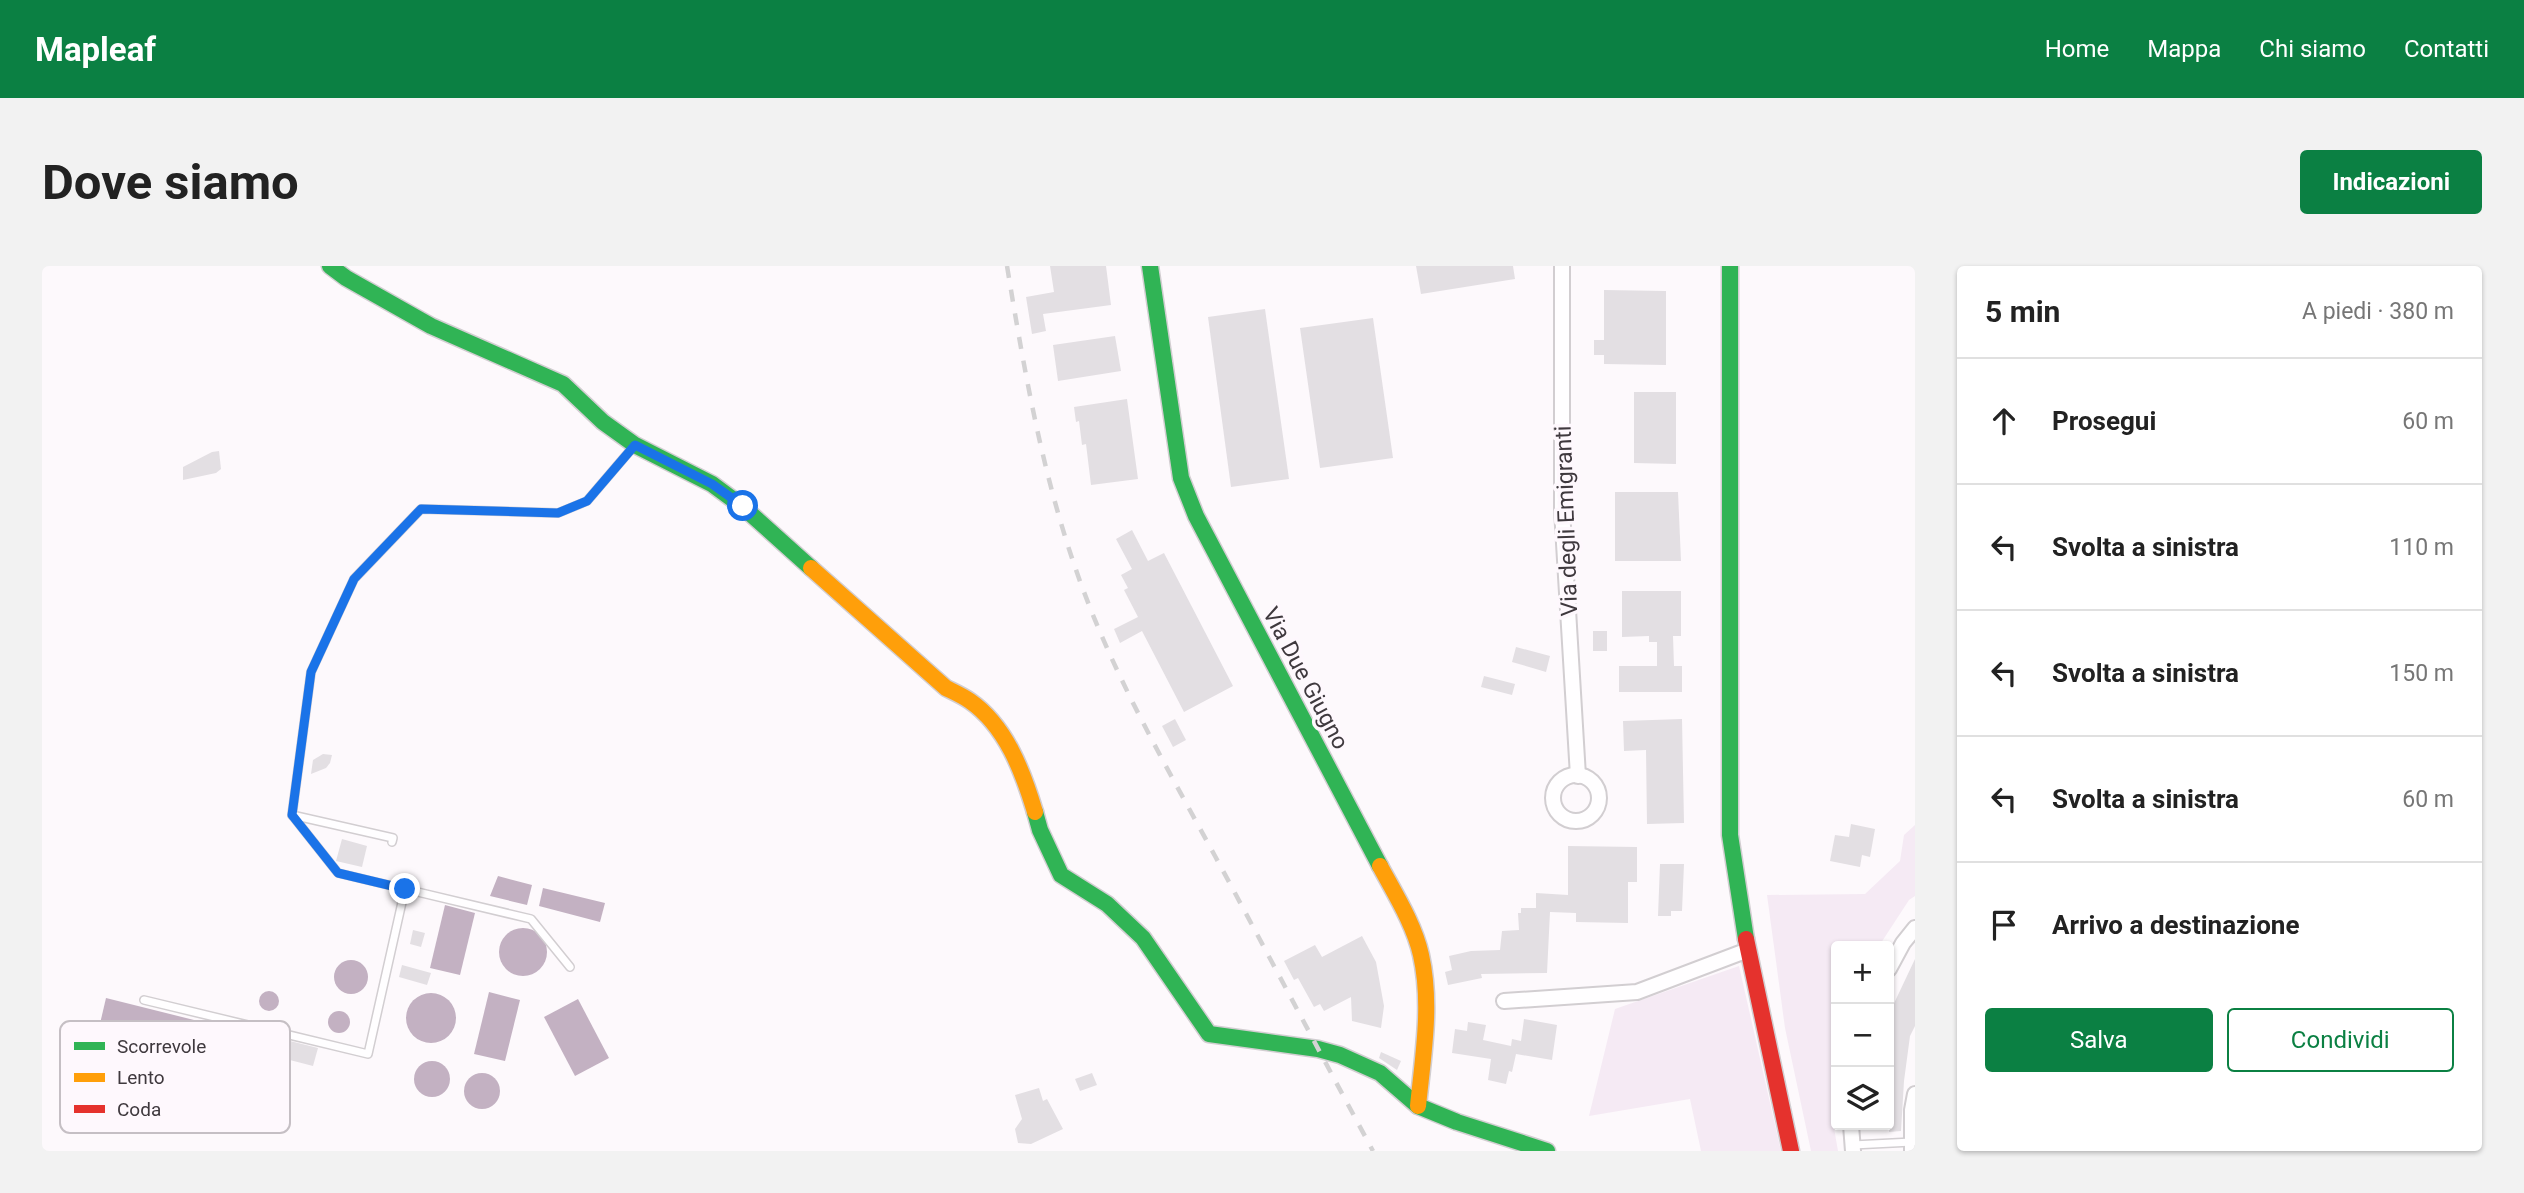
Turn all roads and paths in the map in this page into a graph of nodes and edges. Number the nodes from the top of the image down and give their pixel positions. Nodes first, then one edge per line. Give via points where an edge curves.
1 (330, 266) edge
2 (1150, 266) edge
3 (1562, 266) edge
4 (1724, 266) edge
5 (1730, 266) edge
6 (1729, 350) junction
7 (635, 445) junction
8 (1578, 776) dead end
9 (292, 815) junction
10 (391, 842) dead end
11 (405, 889) junction
12 (1915, 928) edge
13 (1748, 950) junction
14 (1894, 961) edge
15 (570, 967) dead end
16 (144, 1000) dead end
17 (1504, 1001) dead end
18 (231, 1021) edge
19 (290, 1035) edge
20 (1915, 1094) edge
21 (1418, 1105) junction
22 (1851, 1130) edge
23 (1913, 1147) edge
24 (1853, 1148) edge
25 (1547, 1151) edge
26 (1791, 1151) edge

1 - 7 street via 431,326 563,384
2 - 21 street, Via Due Giugno via 1181,478 1196,516 1403,909 1420,952 1426,1027
3 - 8 street, Via degli Emigranti via 1562,510
4 - 6 street
5 - 6 street
6 - 13 street via 1730,835
7 - 9 lane via 587,501 558,513 421,509 354,579 311,672
7 - 21 street via 712,484 743,506 946,688 971,701 996,727 1023,772 1040,830 1061,875 1107,904 1143,938 1209,1034 1340,1055 1380,1073
9 - 10 lane via 393,838
9 - 11 lane via 338,873
11 - 15 lane via 531,919
11 - 19 lane via 368,1054
12 - 14 street
13 - 17 street via 1637,992
13 - 26 street
16 - 18 lane
20 - 23 street
21 - 25 street
22 - 24 street
23 - 24 lane

